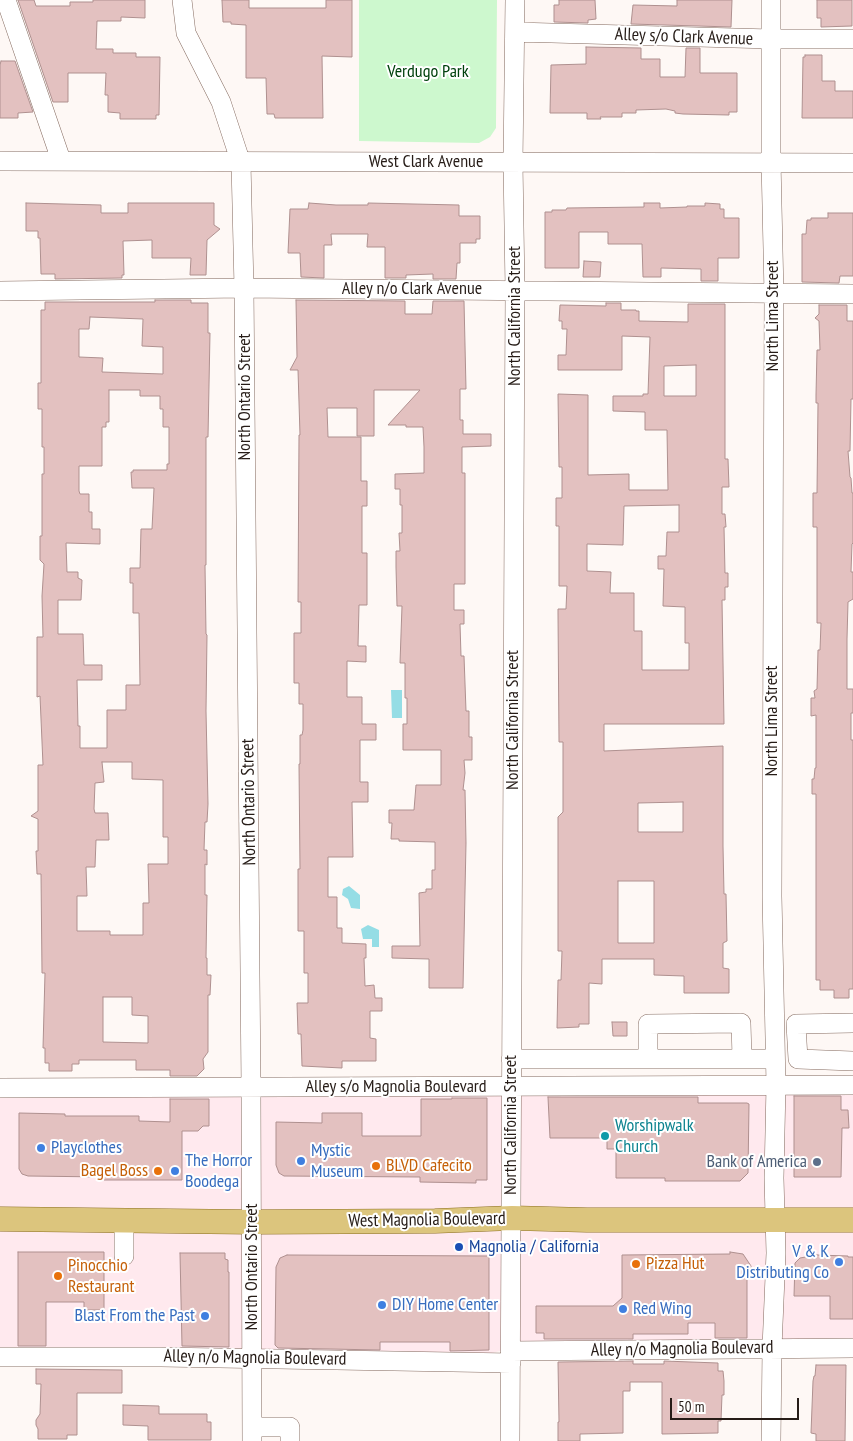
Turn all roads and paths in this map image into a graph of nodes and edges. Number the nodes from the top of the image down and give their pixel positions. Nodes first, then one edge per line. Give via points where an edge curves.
1 (6, 0) edge
2 (182, 0) edge
3 (515, 0) edge
4 (771, 0) edge
5 (515, 32) junction
6 (771, 39) junction
7 (853, 39) edge
8 (61, 160) junction
9 (0, 161) edge
10 (771, 161) junction
11 (513, 162) junction
12 (241, 163) junction
13 (853, 163) edge
14 (244, 288) junction
15 (515, 289) junction
16 (0, 291) edge
17 (774, 294) junction
18 (853, 294) edge
19 (741, 1023) junction
20 (853, 1023) edge
21 (774, 1031) junction
22 (797, 1040) junction
23 (742, 1058) junction
24 (774, 1059) junction
25 (511, 1060) junction
26 (648, 1060) junction
27 (853, 1061) edge
28 (853, 1085) edge
29 (511, 1086) junction
30 (776, 1086) junction
31 (252, 1087) junction
32 (0, 1088) edge
33 (512, 1218) junction
34 (0, 1219) edge
35 (775, 1220) junction
36 (853, 1220) edge
37 (124, 1221) junction
38 (252, 1222) junction
39 (124, 1256) dead end
40 (772, 1348) junction
41 (853, 1348) edge
42 (0, 1357) edge
43 (511, 1357) junction
44 (251, 1358) junction
45 (252, 1434) edge
46 (290, 1441) edge
47 (510, 1441) edge
48 (771, 1441) edge

1 - 8 street
2 - 12 street, North Ontario Street via 186,33 220,102
3 - 5 street, North California Street
4 - 6 street, North Lima Street
5 - 6 street, Alley s/o Clark Avenue
5 - 11 street, North California Street
6 - 7 street, Alley s/o Clark Avenue
6 - 10 street, North Lima Street
8 - 9 street, West Clark Avenue
8 - 12 street, West Clark Avenue
10 - 11 street, West Clark Avenue
10 - 13 street, West Clark Avenue
10 - 17 street, North Lima Street
11 - 12 street, West Clark Avenue
11 - 15 street, North California Street
12 - 14 street, North Ontario Street
14 - 15 street, Alley n/o Clark Avenue
14 - 16 street, Alley n/o Clark Avenue
14 - 31 street, North Ontario Street
15 - 17 street, Alley n/o Clark Avenue
15 - 25 street, North California Street
17 - 18 street, Alley n/o Clark Avenue
17 - 21 street, North Lima Street
19 - 21 street
19 - 23 street
19 - 26 street via 648,1024
20 - 22 street via 796,1024
21 - 22 street
21 - 24 street, North Lima Street
22 - 27 street via 798,1060
23 - 24 street
23 - 26 street
24 - 30 street, North Lima Street
25 - 26 street
25 - 29 street, North California Street
28 - 30 street, Alley s/o Magnolia Boulevard
29 - 30 street, Alley s/o Magnolia Boulevard
29 - 31 street, Alley s/o Magnolia Boulevard
29 - 33 street, North California Street
30 - 35 street, North Lima Street
31 - 32 street, Alley s/o Magnolia Boulevard
31 - 38 street, North Ontario Street
33 - 35 main road, West Magnolia Boulevard
33 - 38 main road, West Magnolia Boulevard
33 - 43 street, North California Street
34 - 37 main road, West Magnolia Boulevard
35 - 36 main road, West Magnolia Boulevard
35 - 40 street, North Lima Street
37 - 38 main road, West Magnolia Boulevard
37 - 39 street
38 - 44 street, North Ontario Street
40 - 41 street, Alley n/o Magnolia Boulevard
40 - 43 street, Alley n/o Magnolia Boulevard
40 - 48 street, North Lima Street
42 - 44 street, Alley n/o Magnolia Boulevard
43 - 44 street, Alley n/o Magnolia Boulevard
43 - 47 street, North California Street
44 - 45 street, North Ontario Street
45 - 46 street via 290,1427

